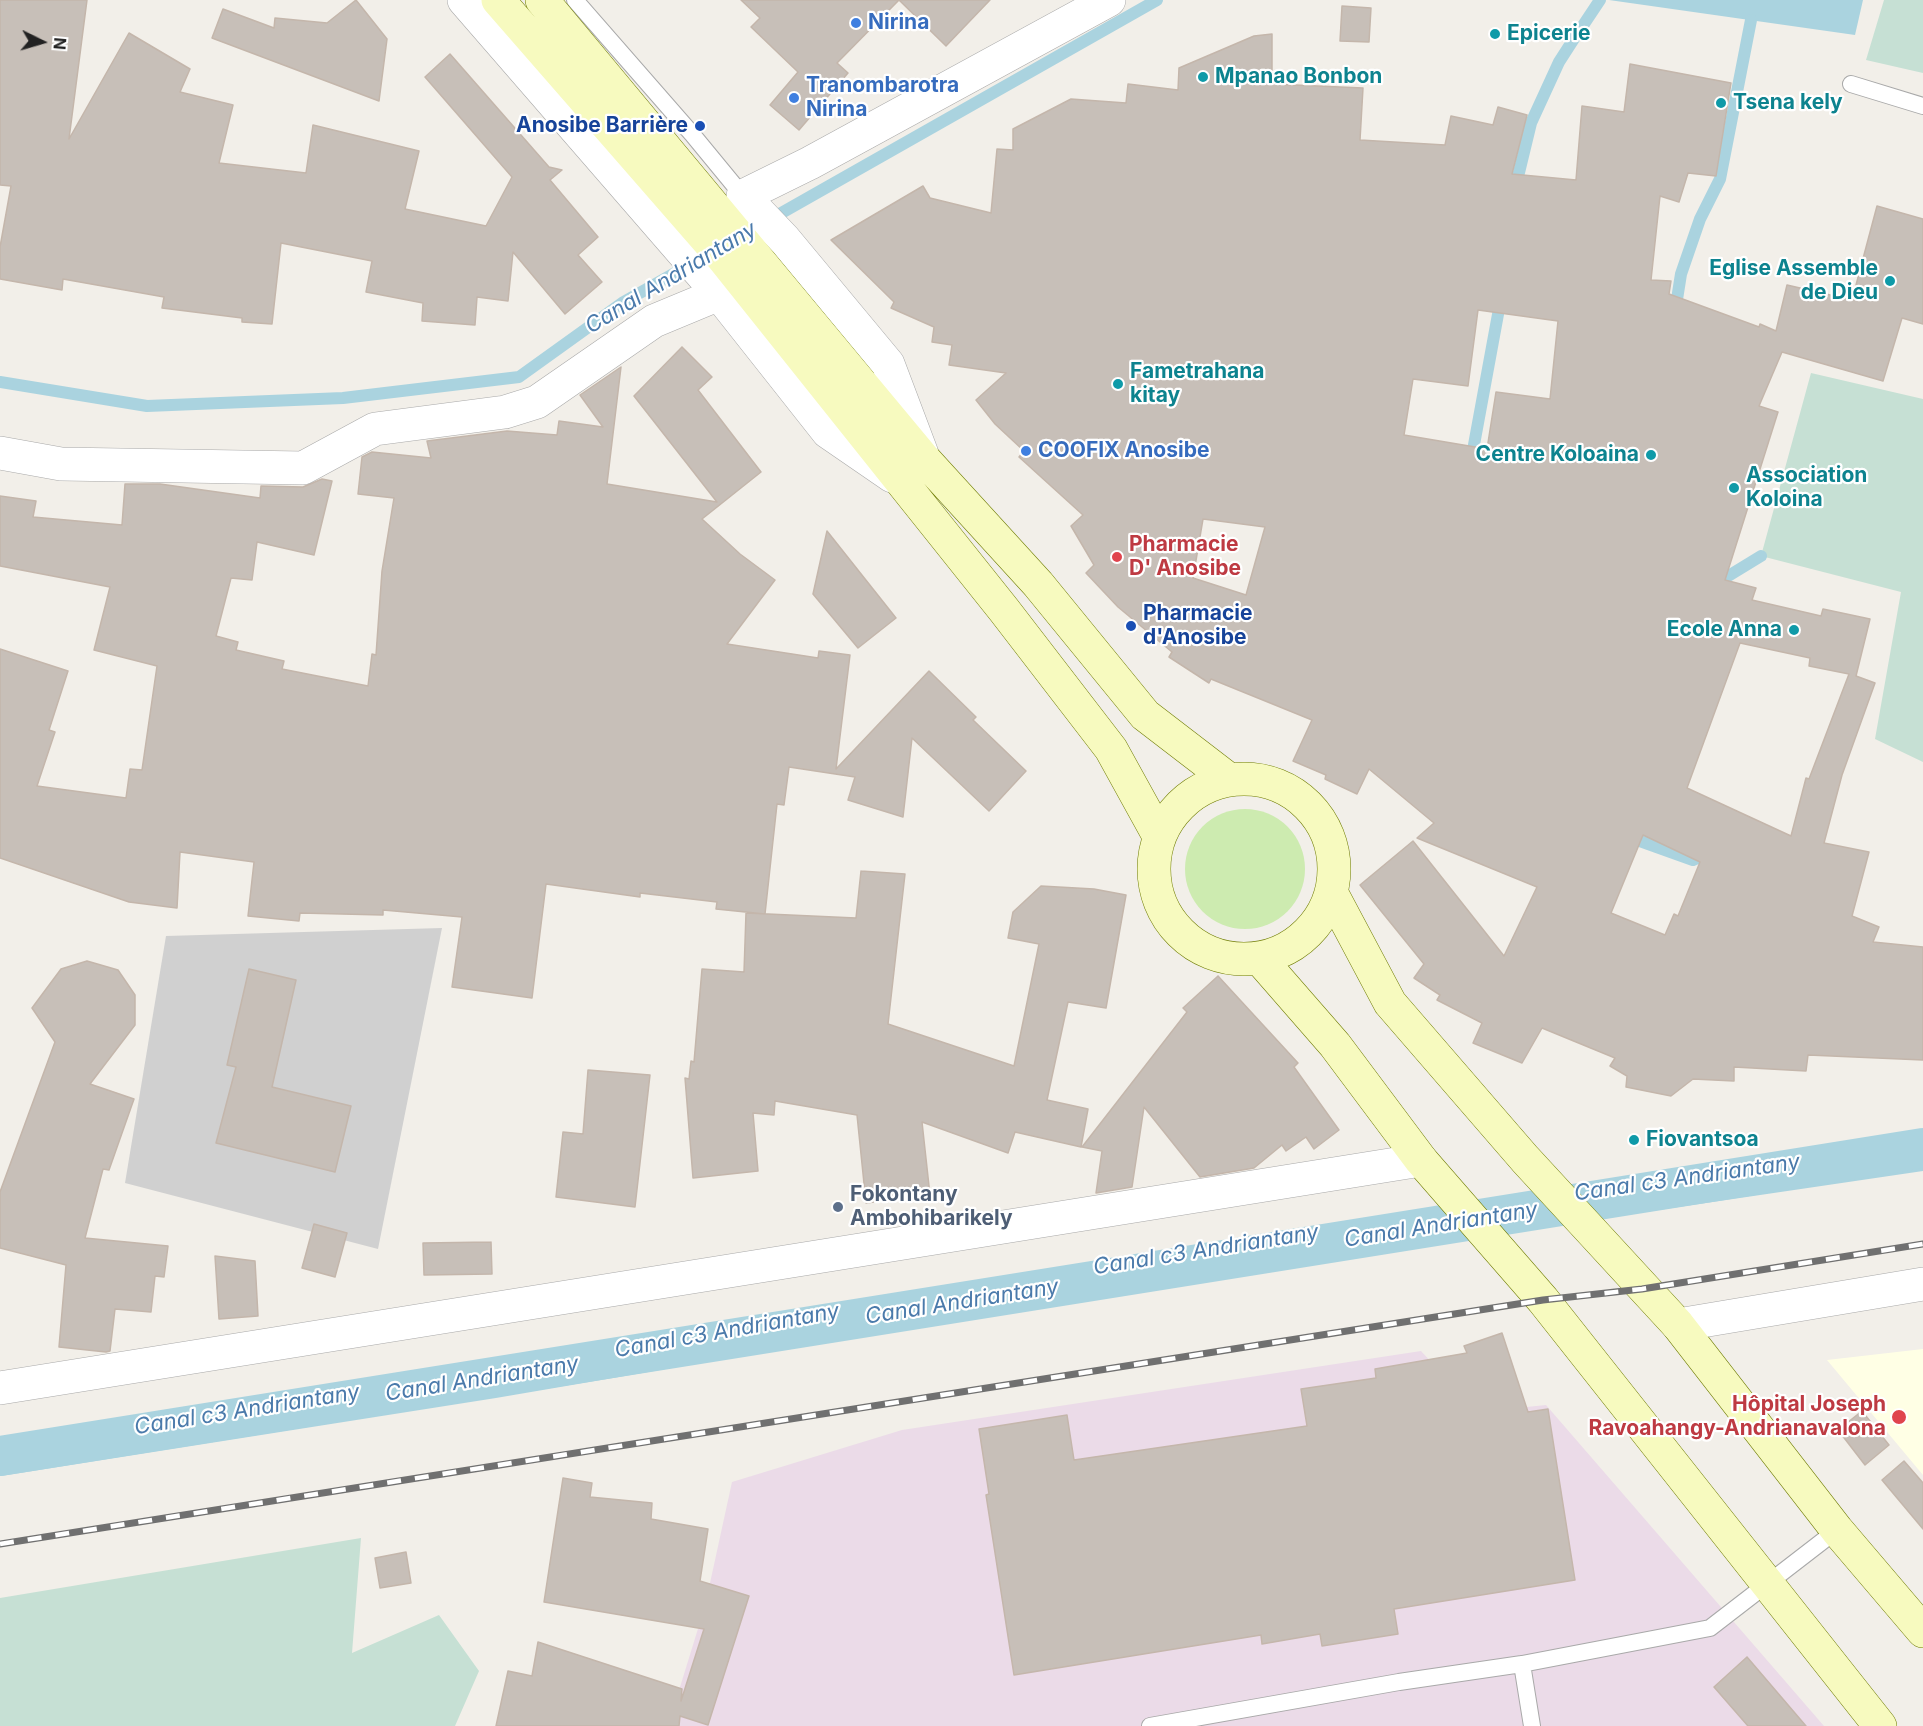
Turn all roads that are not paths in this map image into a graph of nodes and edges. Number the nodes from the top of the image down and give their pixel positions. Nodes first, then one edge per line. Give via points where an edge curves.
1 (464, 0) edge
2 (498, 0) edge
3 (542, 0) edge
4 (575, 0) edge
5 (1109, 0) edge
6 (1851, 84) dead end
7 (1923, 106) edge
8 (743, 196) junction
9 (686, 215) junction
10 (723, 269) junction
11 (0, 453) edge
12 (923, 458) junction
13 (1227, 778) junction
14 (1159, 836) junction
15 (1332, 894) junction
16 (1260, 959) junction
17 (1421, 1160) junction
18 (1923, 1284) edge
19 (1678, 1325) junction
20 (0, 1388) edge
21 (1837, 1530) junction
22 (1766, 1584) junction
23 (1923, 1631) edge
24 (1522, 1664) junction
25 (1150, 1726) edge
26 (1532, 1726) edge
27 (1880, 1726) edge

1 - 9 street
2 - 9 main road
3 - 9 main road
4 - 8 lane
5 - 8 street
6 - 7 lane
8 - 12 street via 888,364
9 - 10 main road
10 - 11 street via 537,402 505,412 375,429 303,468 61,464
10 - 12 main road
10 - 14 main road via 1004,610 1111,749
12 - 13 main road via 1038,584 1145,715
13 - 14 main road via 1185,799
13 - 15 main road via 1261,778 1290,790 1315,810 1328,832 1335,862
14 - 16 main road via 1153,868 1158,899 1174,927 1191,942 1219,956
15 - 16 main road via 1305,937
15 - 19 main road via 1390,1003 1525,1159
16 - 17 main road via 1335,1045
17 - 20 street
17 - 22 main road via 1543,1300
18 - 19 street
19 - 21 main road
21 - 22 lane
21 - 23 main road
22 - 24 lane via 1710,1628
22 - 27 main road
24 - 25 lane
24 - 26 lane

